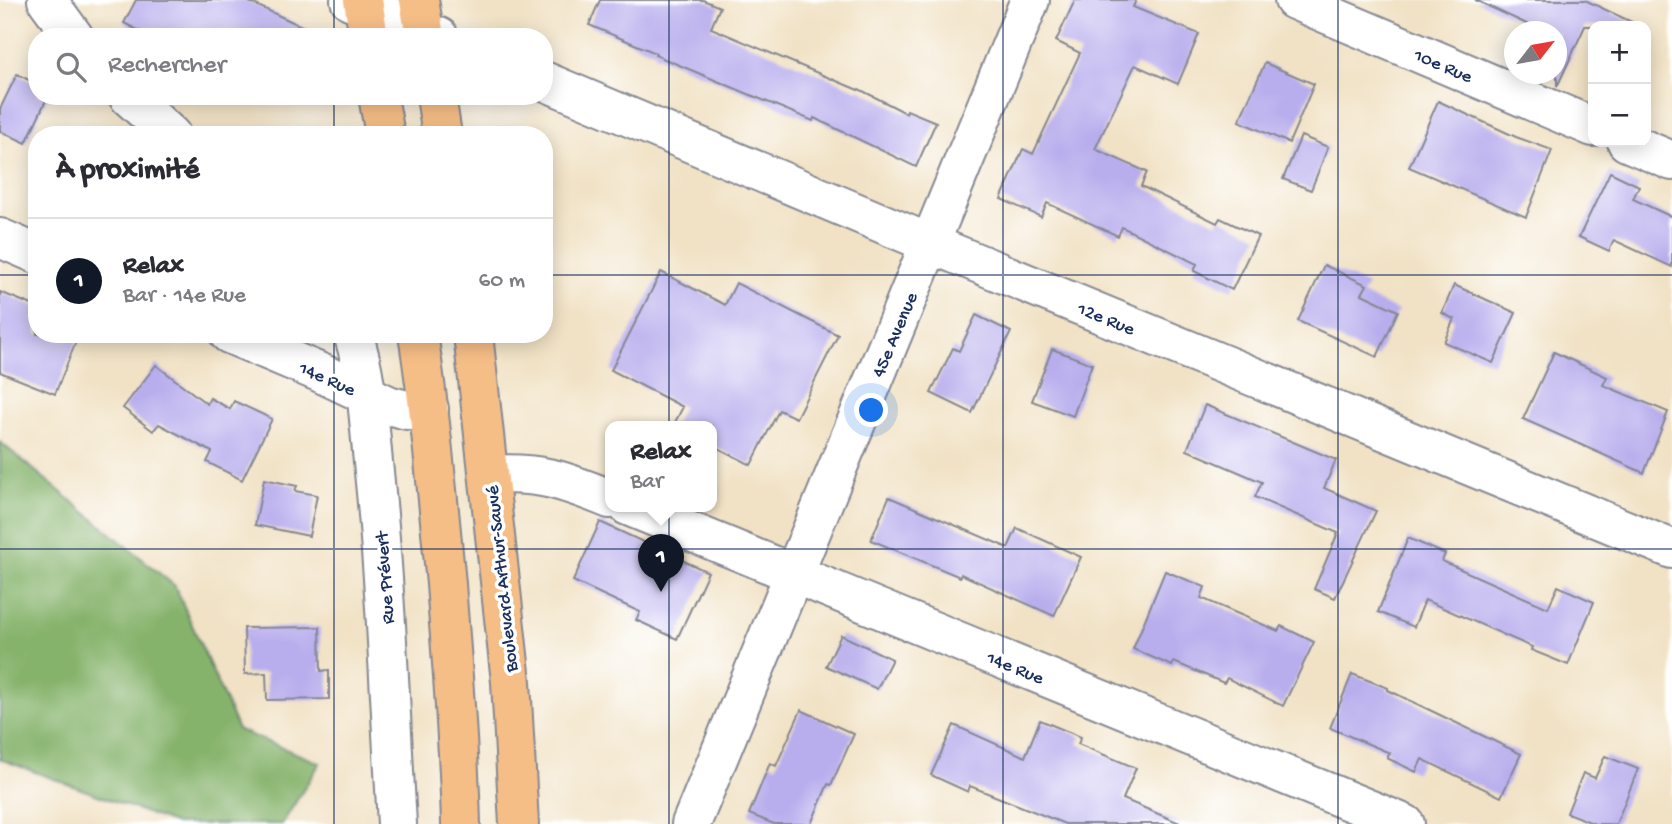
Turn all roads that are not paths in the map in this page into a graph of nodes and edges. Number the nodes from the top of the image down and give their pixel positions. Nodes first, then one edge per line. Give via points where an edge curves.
1 (47, 0) edge
2 (1030, 0) edge
3 (1294, 0) edge
4 (361, 11) edge
5 (427, 26) edge
6 (67, 28) edge
7 (553, 85) edge
8 (138, 105) edge
9 (380, 105) edge
10 (437, 105) edge
11 (1588, 125) edge
12 (161, 126) edge
13 (383, 126) edge
14 (441, 126) edge
15 (1639, 147) edge
16 (1672, 161) edge
17 (0, 238) edge
18 (931, 244) junction
19 (28, 250) edge
20 (250, 343) edge
21 (355, 343) edge
22 (419, 343) edge
23 (473, 343) edge
24 (366, 394) junction
25 (429, 409) junction
26 (489, 475) junction
27 (605, 497) edge
28 (642, 512) edge
29 (1672, 549) edge
30 (792, 575) junction
31 (397, 824) edge
32 (461, 824) edge
33 (519, 824) edge
34 (691, 824) edge
35 (1405, 824) edge

1 - 6 street
2 - 18 street, 45e Avenue
3 - 11 street, 10e Rue
4 - 5 street
7 - 18 street, 12e Rue
8 - 12 street
9 - 13 main road
10 - 14 main road
15 - 16 street
17 - 19 street
18 - 29 street, 12e Rue
18 - 30 street, 45e Avenue
20 - 24 street, 14e Rue
21 - 24 street, Rue Prévert
22 - 25 main road
23 - 26 main road, Boulevard Arthur-Sauvé
24 - 25 street, 14e Rue via 396,408
24 - 31 street, Rue Prévert via 384,593
25 - 32 main road via 453,671
26 - 27 street via 536,474
26 - 33 main road, Boulevard Arthur-Sauvé via 511,682
28 - 30 street, 14e Rue
30 - 34 street, 45e Avenue
30 - 35 street, 14e Rue

